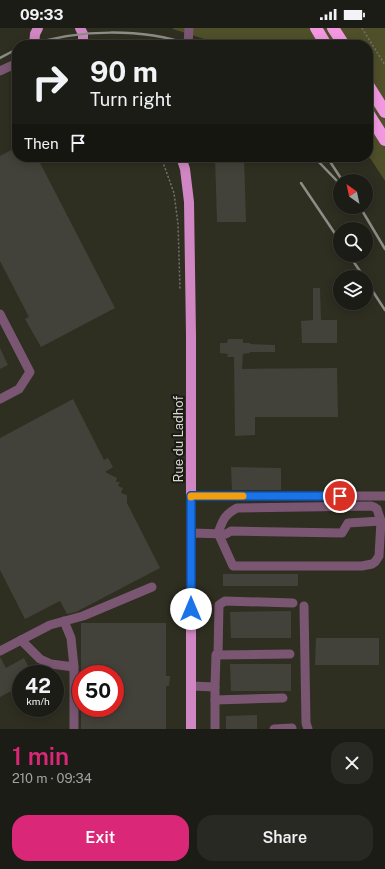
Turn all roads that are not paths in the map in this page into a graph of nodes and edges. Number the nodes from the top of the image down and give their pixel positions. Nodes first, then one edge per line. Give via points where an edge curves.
1 (38, 28) edge
2 (80, 28) edge
3 (189, 28) edge
4 (316, 28) edge
5 (333, 28) edge
6 (34, 40) edge
7 (84, 40) edge
8 (188, 40) edge
9 (323, 40) edge
10 (341, 40) edge
11 (12, 65) edge
12 (0, 71) edge
13 (373, 93) edge
14 (385, 112) edge
15 (373, 121) edge
16 (385, 140) edge
17 (176, 162) edge
18 (183, 162) edge
19 (189, 222) junction
20 (0, 314) edge
21 (0, 399) edge
22 (191, 496) junction
23 (385, 496) edge
24 (381, 521) junction
25 (191, 533) junction
26 (218, 533) junction
27 (152, 587) dead end
28 (293, 603) dead end
29 (304, 606) dead end
30 (64, 621) junction
31 (21, 640) junction
32 (0, 651) edge
33 (290, 654) dead end
34 (218, 655) junction
35 (74, 665) edge
36 (72, 667) edge
37 (191, 686) junction
38 (214, 687) junction
39 (283, 698) dead end
40 (215, 700) junction
41 (74, 717) edge
42 (74, 729) edge
43 (191, 729) edge
44 (215, 729) edge
45 (274, 729) edge
46 (292, 729) edge
47 (308, 729) edge

1 - 6 main road
2 - 7 main road
3 - 8 street
4 - 9 highway
5 - 10 highway
11 - 12 street
13 - 14 highway
15 - 16 highway
17 - 19 main road, Rue du Ladhof
18 - 19 main road, Rue du Ladhof via 189,202
19 - 22 main road, Rue du Ladhof
20 - 21 street via 30,372 19,389
22 - 23 street
22 - 25 main road, Rue du Ladhof
24 - 26 street via 348,523 342,533
24 - 26 street via 377,509 370,506 237,508 224,518
24 - 26 street via 379,556 372,564 362,566 233,566
25 - 26 street
25 - 37 main road, Rue du Ladhof
27 - 30 street via 83,616
28 - 34 street via 224,601 219,606
29 - 47 street
30 - 31 street
30 - 35 street via 71,638
31 - 32 street
31 - 36 street via 40,659 51,664
33 - 34 street
34 - 38 street
37 - 38 street
37 - 43 main road, Rue du Ladhof
38 - 40 street
39 - 40 street
40 - 44 street
41 - 42 street
45 - 46 street

